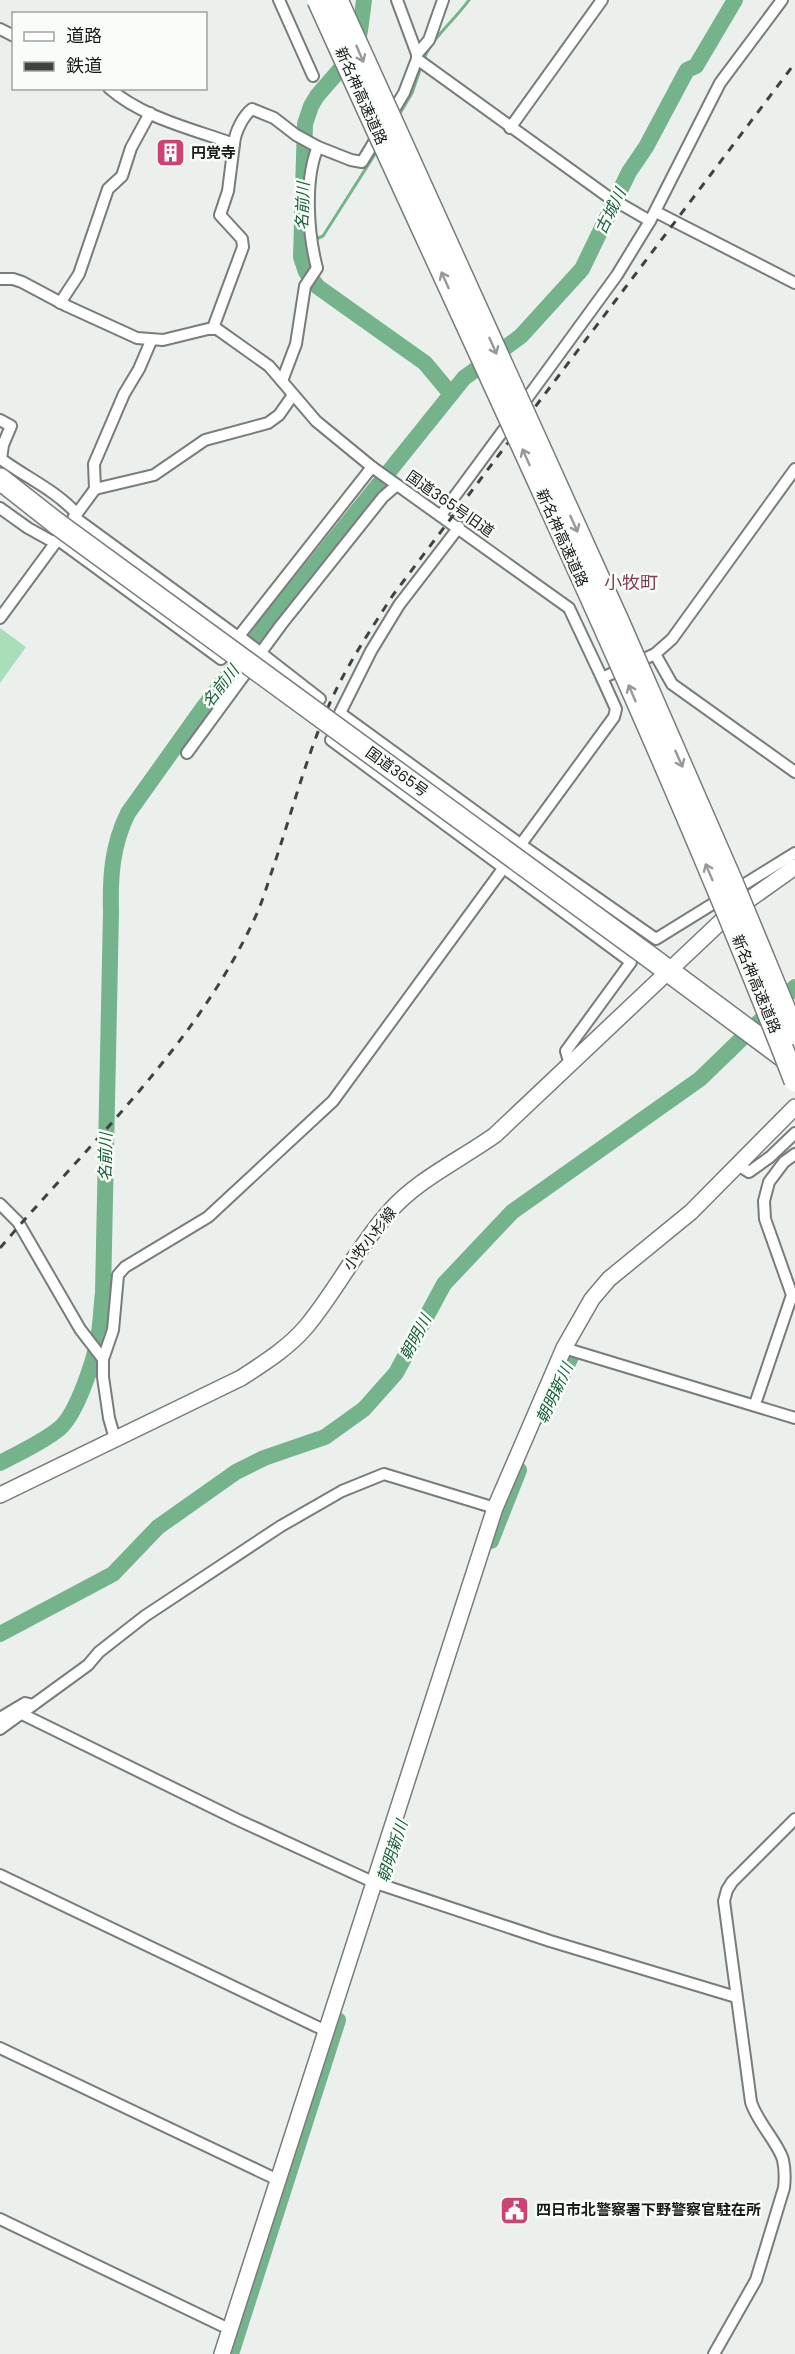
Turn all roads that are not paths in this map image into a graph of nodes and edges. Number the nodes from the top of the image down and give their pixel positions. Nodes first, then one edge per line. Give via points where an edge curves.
1 (279, 0) edge
2 (318, 0) edge
3 (337, 0) edge
4 (397, 0) edge
5 (443, 0) edge
6 (602, 0) edge
7 (782, 0) edge
8 (417, 57) junction
9 (314, 76) dead end
10 (111, 90) edge
11 (150, 114) junction
12 (510, 128) junction
13 (234, 144) junction
14 (318, 147) junction
15 (653, 217) junction
16 (0, 279) edge
17 (795, 283) edge
18 (60, 303) junction
19 (213, 328) junction
20 (151, 341) junction
21 (282, 381) junction
22 (293, 395) junction
23 (0, 420) edge
24 (373, 468) junction
25 (795, 469) edge
26 (0, 479) edge
27 (395, 484) junction
28 (94, 489) junction
29 (0, 508) edge
30 (441, 515) junction
31 (64, 527) junction
32 (459, 527) junction
33 (0, 618) edge
34 (240, 637) junction
35 (259, 651) junction
36 (655, 654) junction
37 (602, 678) junction
38 (320, 699) dead end
39 (331, 740) dead end
40 (187, 753) dead end
41 (795, 772) edge
42 (520, 844) junction
43 (795, 854) edge
44 (505, 867) junction
45 (795, 867) edge
46 (676, 976) junction
47 (795, 1034) edge
48 (795, 1064) edge
49 (570, 1065) junction
50 (795, 1081) edge
51 (795, 1107) edge
52 (795, 1133) edge
53 (795, 1154) edge
54 (738, 1165) junction
55 (0, 1204) edge
56 (794, 1299) edge
57 (564, 1348) junction
58 (102, 1357) junction
59 (755, 1404) junction
60 (795, 1418) edge
61 (115, 1439) junction
62 (0, 1495) edge
63 (495, 1508) junction
64 (33, 1705) junction
65 (22, 1714) junction
66 (0, 1718) edge
67 (0, 1729) edge
68 (795, 1819) edge
69 (0, 1875) edge
70 (378, 1884) junction
71 (736, 1997) junction
72 (326, 2031) junction
73 (0, 2048) edge
74 (278, 2180) junction
75 (1, 2221) edge
76 (231, 2330) junction
77 (222, 2354) edge
78 (714, 2354) edge

1 - 9 street
50 -> 2 highway, 新名神高速道路, bridge via 615,653
3 -> 47 highway, 新名神高速道路, bridge via 619,623
4 - 8 street
5 - 8 street via 429,40
6 - 12 street
7 - 15 street via 720,83
8 - 12 street
8 - 14 street via 404,93 362,162
10 - 11 street
11 - 13 street
11 - 18 street via 131,148 122,176 108,189 79,274
12 - 15 street via 623,206
13 - 14 street via 243,119 252,109 274,118
13 - 19 street via 228,191 220,215 242,239 243,247
14 - 21 street via 313,159 310,228 316,270 305,286 296,344
15 - 17 street
15 - 30 street via 598,302
16 - 18 street via 22,282
18 - 20 street via 124,333
19 - 20 street
19 - 21 street, 国道365号旧道 via 269,366
20 - 28 street via 94,464
21 - 22 street, 国道365号旧道
22 - 24 street, 国道365号旧道 via 315,421
22 - 28 street via 268,423 204,440 154,475
23 - 31 street via 10,426 1,459 61,497
24 - 27 street, 国道365号旧道
24 - 34 street
25 - 36 street via 672,639
26 - 31 highway, 国道365号
27 - 30 street, 国道365号旧道
27 - 35 street
28 - 31 street
29 - 31 street via 28,528
30 - 32 street, 国道365号旧道
31 - 33 street
31 - 34 street
31 - 34 street via 221,659
31 - 46 highway, 国道365号, bridge
32 - 37 street, 国道365号旧道 via 569,608
32 - 42 street via 399,605 340,713
34 - 35 street
35 - 38 street
35 - 40 street
36 - 37 street
36 - 41 street via 672,684
37 - 42 street, 国道365号旧道 via 616,709 614,717
39 - 44 street
42 - 43 street via 657,939
42 - 44 street
44 - 49 street via 631,962 566,1051
44 - 58 street via 333,1101 208,1217 118,1275 113,1330
45 - 46 street, 小牧小杉線 via 730,913
46 - 48 highway, 国道365号, bridge
46 - 49 street, 小牧小杉線
49 - 61 street, 小牧小杉線 via 495,1135 421,1183 390,1210 305,1328 272,1358
51 - 54 street
52 - 54 street via 749,1172
53 - 56 street via 769,1182 764,1201 765,1219
54 - 57 street via 691,1212 609,1279
55 - 58 street via 18,1222 80,1329
56 - 59 street
57 - 59 street
57 - 63 street
58 - 61 street
59 - 60 street
61 - 62 street, 小牧小杉線
63 - 64 street via 384,1474 342,1491 281,1526 145,1616
63 - 70 street
64 - 65 street
64 - 66 street via 25,1703
65 - 67 street
65 - 70 street
68 - 71 street via 726,1890 724,1901
69 - 72 street
70 - 71 street
70 - 72 street
71 - 78 street via 751,2102 783,2158 785,2178 756,2280
72 - 74 street
73 - 74 street
74 - 76 street
75 - 76 street
76 - 77 street

